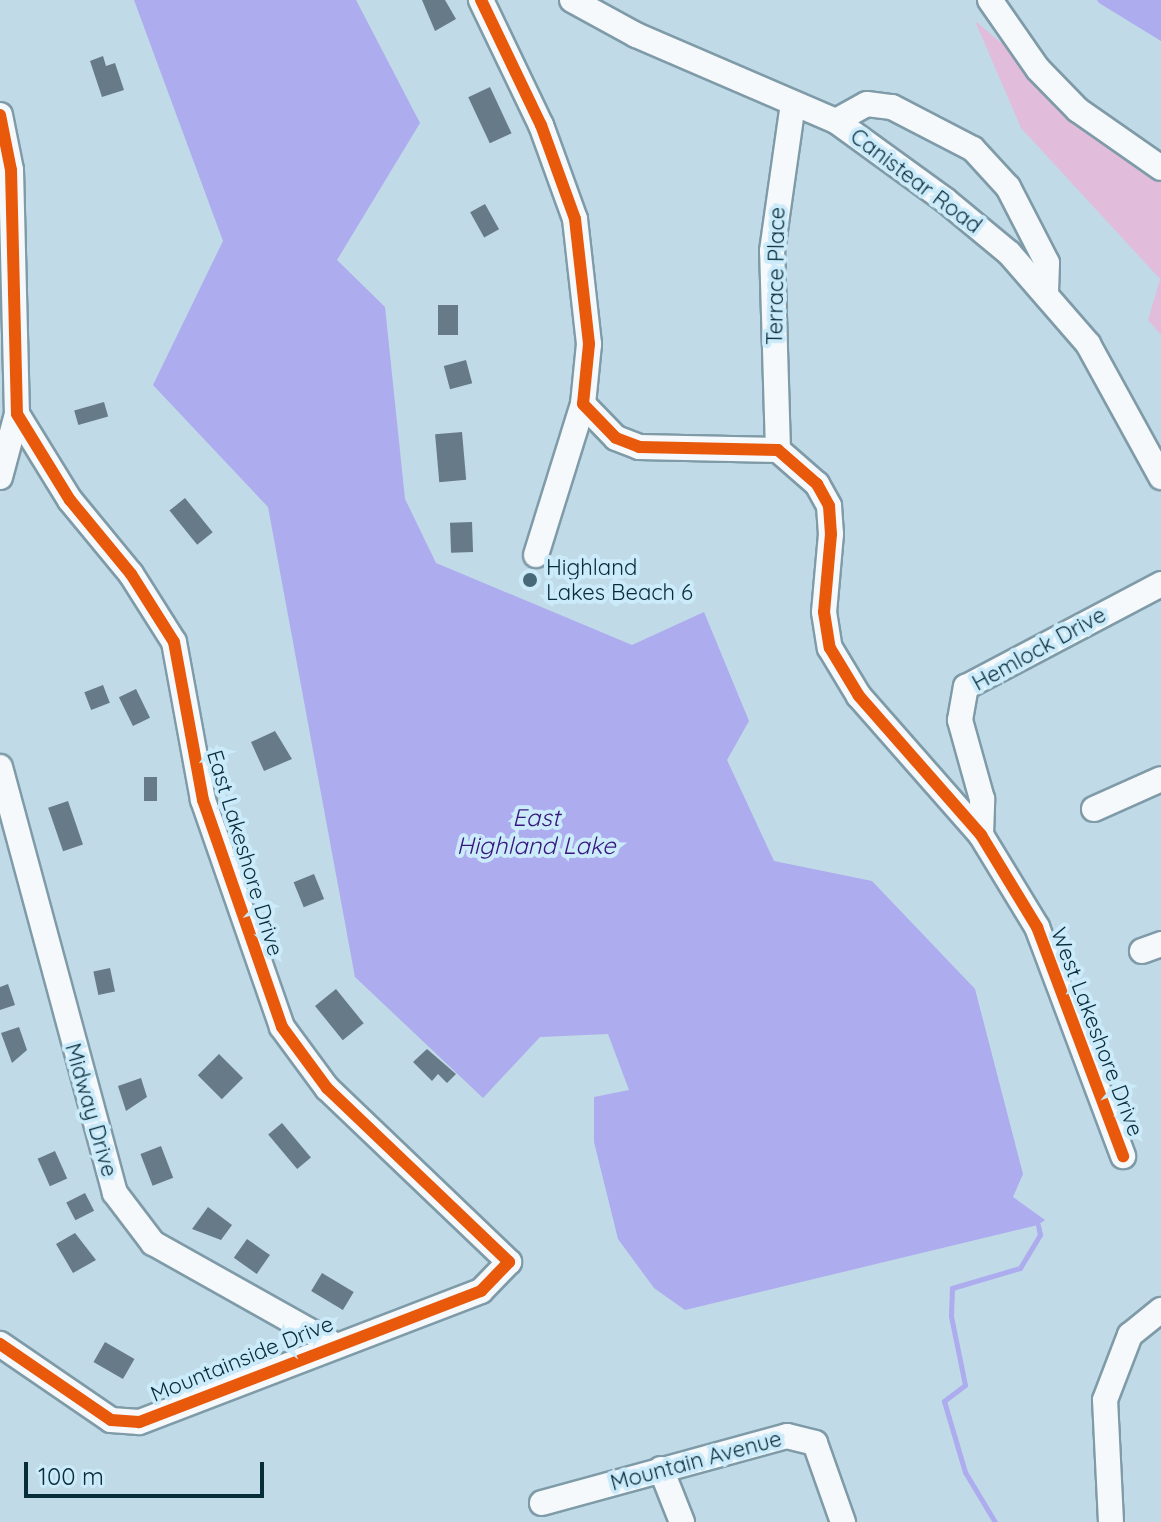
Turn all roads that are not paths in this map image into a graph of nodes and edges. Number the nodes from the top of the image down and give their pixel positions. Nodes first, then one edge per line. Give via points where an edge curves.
1 (481, 0) edge
2 (572, 0) edge
3 (990, 0) edge
4 (793, 104) junction
5 (0, 115) edge
6 (836, 121) junction
7 (1161, 168) edge
8 (1046, 291) junction
9 (583, 404) junction
10 (17, 414) junction
11 (778, 450) junction
12 (0, 477) edge
13 (1161, 477) edge
14 (536, 555) dead end
15 (1161, 584) edge
16 (0, 767) edge
17 (1161, 779) edge
18 (1094, 809) dead end
19 (981, 835) junction
20 (1123, 1156) dead end
21 (507, 1269) joint
22 (1161, 1310) edge
23 (331, 1343) junction
24 (0, 1344) edge
25 (661, 1469) junction
26 (542, 1503) dead end
27 (682, 1522) edge
28 (843, 1522) edge
29 (1111, 1522) edge

1 - 9 street via 547,137 575,219 589,344
2 - 4 street, Canistear Road via 636,35
3 - 7 street via 1038,69 1078,110
4 - 6 street, Canistear Road
4 - 11 street, Terrace Place via 772,251
5 - 10 street via 11,170
6 - 8 street, Canistear Road via 945,200
6 - 8 street via 867,104 892,107 993,165 1047,263
8 - 13 street, Canistear Road via 1126,404
9 - 11 street via 616,438 657,451
9 - 14 street
10 - 12 street
10 - 21 street, East Lakeshore Drive via 70,500 131,574 174,642 203,800 282,1027 327,1088 506,1255
11 - 19 street, West Lakeshore Drive via 802,467 829,506 824,612 842,672
15 - 19 street, Hemlock Drive via 966,687 960,720 982,799
16 - 23 street, Midway Drive via 115,1193 153,1243
17 - 18 street
19 - 20 street, West Lakeshore Drive via 1037,927
21 - 23 street, Mountainside Drive via 481,1291
22 - 29 street via 1130,1335 1105,1400
23 - 24 street, Mountainside Drive via 125,1423 97,1412
25 - 26 street, Mountain Avenue
25 - 27 street
25 - 28 street, Mountain Avenue via 787,1436 805,1437 815,1443

